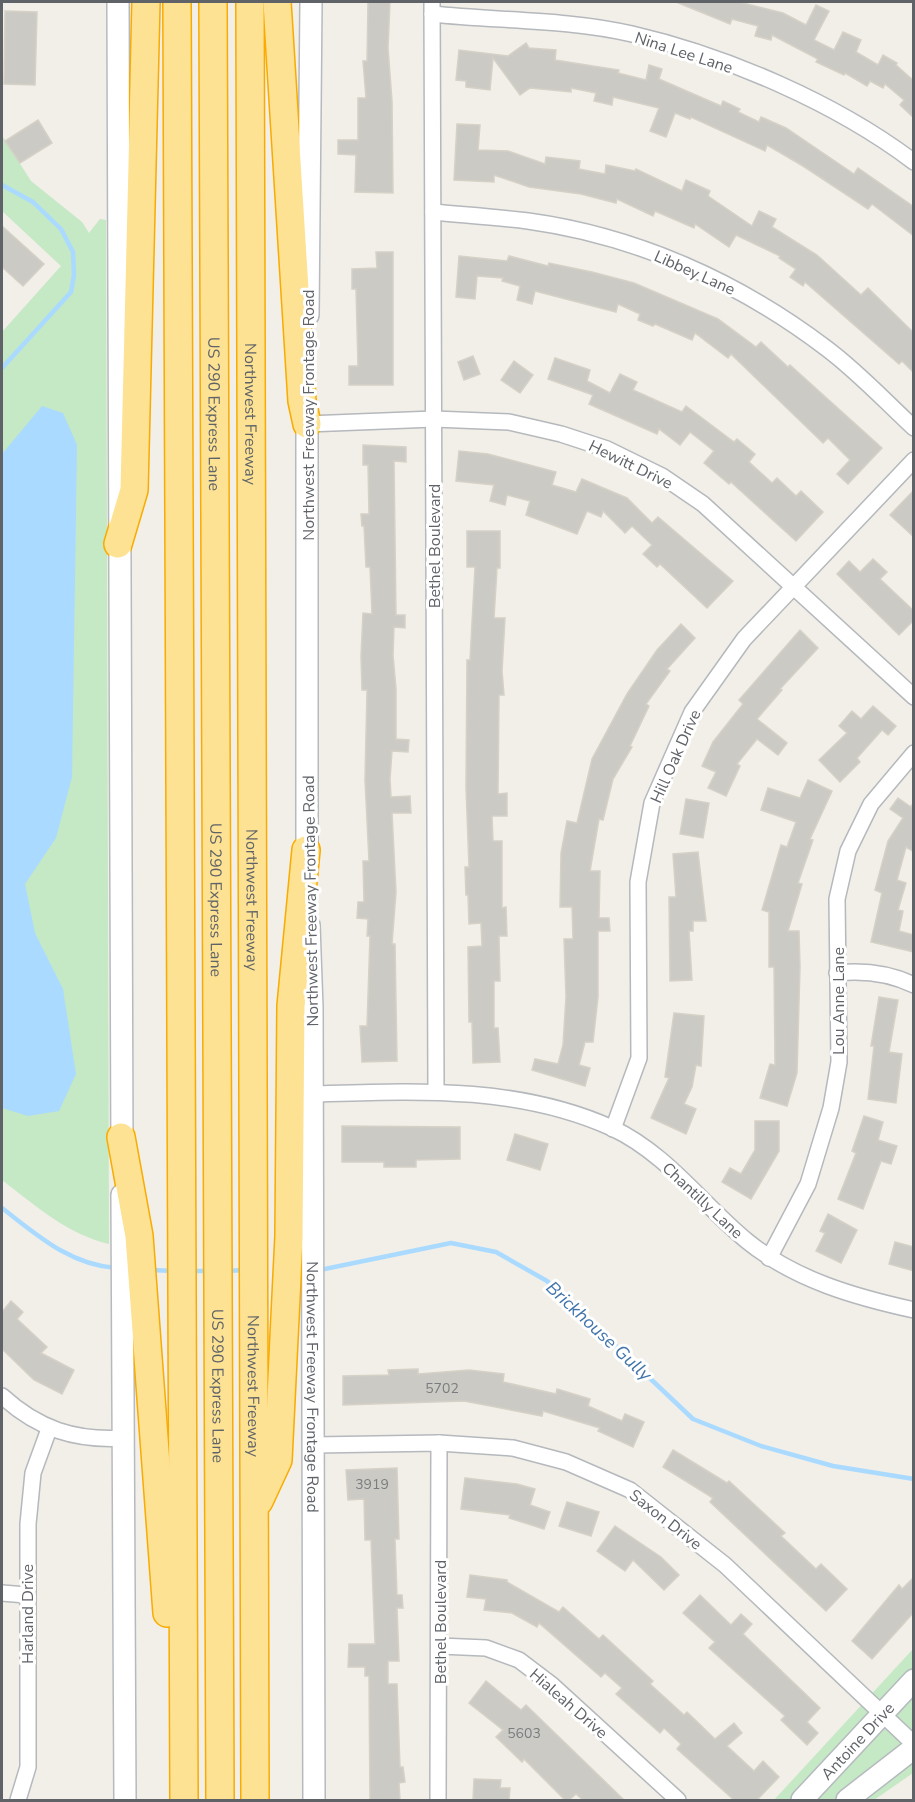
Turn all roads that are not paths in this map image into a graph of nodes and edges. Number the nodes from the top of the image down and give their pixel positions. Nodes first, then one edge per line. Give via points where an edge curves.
1 (118, 2) edge
2 (146, 2) edge
3 (177, 2) edge
4 (213, 2) edge
5 (250, 2) edge
6 (277, 2) edge
7 (311, 2) edge
8 (432, 8) edge
9 (914, 162) edge
10 (433, 212) junction
11 (434, 419) junction
12 (307, 424) junction
13 (914, 428) edge
14 (914, 460) edge
15 (118, 544) junction
16 (793, 586) junction
17 (914, 697) edge
18 (914, 753) edge
19 (306, 850) junction
20 (837, 972) junction
21 (914, 985) edge
22 (436, 1090) junction
23 (312, 1094) junction
24 (613, 1129) junction
25 (122, 1137) joint
26 (301, 1235) junction
27 (768, 1258) junction
28 (134, 1306) junction
29 (914, 1310) edge
30 (2, 1396) edge
31 (49, 1429) junction
32 (124, 1438) junction
33 (439, 1443) junction
34 (314, 1445) junction
35 (255, 1508) junction
36 (2, 1593) edge
37 (26, 1594) junction
38 (440, 1646) junction
39 (914, 1680) edge
40 (882, 1715) junction
41 (914, 1746) edge
42 (18, 1800) edge
43 (125, 1800) edge
44 (184, 1800) edge
45 (219, 1800) edge
46 (255, 1800) edge
47 (314, 1800) edge
48 (438, 1800) edge
49 (678, 1800) edge
50 (802, 1800) edge
51 (847, 1800) edge

1 - 15 main road
2 - 15 highway via 134,490
3 - 44 highway
4 - 45 highway, US 290 Express Lane
5 - 35 highway, Northwest Freeway
6 - 12 highway via 302,401
7 - 12 main road, Northwest Freeway Frontage Road
8 - 9 street, Nina Lee Lane via 632,34 707,57 805,97 892,145
8 - 10 street, Bethel Boulevard
10 - 11 street, Bethel Boulevard
10 - 13 street, Libbey Lane via 529,221 603,236 670,258 749,296 827,349
11 - 12 street, Hewitt Drive
11 - 16 street, Hewitt Drive via 509,422 607,449 662,476 703,504
11 - 22 street, Bethel Boulevard
12 - 19 main road, Northwest Freeway Frontage Road
14 - 16 street, Hill Oak Drive
15 - 25 main road
16 - 17 street, Hewitt Drive
16 - 24 street, Hill Oak Drive via 744,639 692,712 652,803 638,882 639,1058
18 - 20 street, Lou Anne Lane via 871,804 848,851 837,900
19 - 23 main road, Northwest Freeway Frontage Road
19 - 26 highway via 291,1006
20 - 21 street via 862,971 897,977
20 - 27 street, Lou Anne Lane via 839,1062 831,1108 808,1184
22 - 23 street, Chantilly Lane
22 - 24 street, Chantilly Lane via 521,1100
23 - 26 main road, Northwest Freeway Frontage Road
24 - 27 street, Chantilly Lane via 665,1162
25 - 28 highway
26 - 34 main road, Northwest Freeway Frontage Road via 313,1306
26 - 35 highway via 285,1305 279,1460
27 - 29 street, Chantilly Lane via 857,1297
28 - 32 main road
28 - 44 highway via 159,1520
30 - 31 street
31 - 32 street via 88,1438
31 - 37 street, Harland Drive via 33,1473
32 - 43 main road
33 - 34 street, Saxon Drive
33 - 38 street, Bethel Boulevard
33 - 40 street, Saxon Drive via 513,1448 566,1462 630,1490 725,1564
34 - 47 main road, Northwest Freeway Frontage Road
35 - 46 highway, Northwest Freeway
36 - 37 street
37 - 42 street, Harland Drive via 28,1767
38 - 48 street, Bethel Boulevard
38 - 49 street, Hialeah Drive via 486,1648 519,1660 552,1685
39 - 40 main road, Antoine Drive
40 - 41 street, Saxon Drive
40 - 50 main road, Antoine Drive
41 - 51 main road, Antoine Drive

